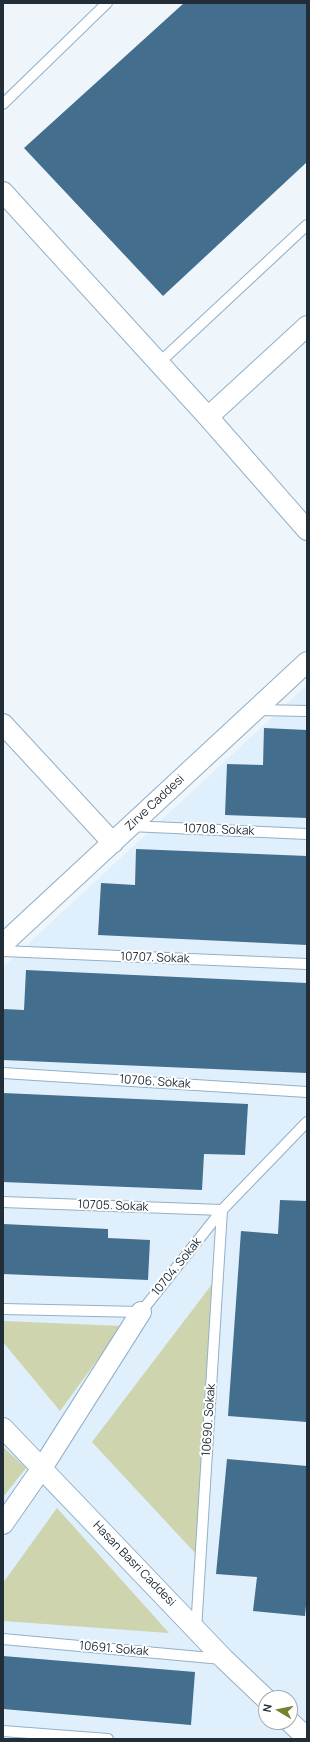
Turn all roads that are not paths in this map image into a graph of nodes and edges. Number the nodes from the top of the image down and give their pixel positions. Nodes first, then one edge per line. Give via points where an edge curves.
1 (107, 3) edge
2 (3, 104) edge
3 (3, 192) edge
4 (307, 225) edge
5 (307, 326) edge
6 (159, 363) junction
7 (208, 417) junction
8 (307, 530) edge
9 (307, 662) edge
10 (256, 710) junction
11 (307, 711) edge
12 (3, 724) edge
13 (130, 826) junction
14 (307, 834) edge
15 (113, 843) junction
16 (3, 944) edge
17 (3, 951) edge
18 (307, 964) edge
19 (3, 1073) edge
20 (307, 1092) edge
21 (307, 1122) edge
22 (3, 1202) edge
23 (222, 1210) junction
24 (3, 1309) edge
25 (141, 1312) junction
26 (3, 1428) edge
27 (42, 1468) junction
28 (3, 1524) edge
29 (196, 1630) junction
30 (3, 1639) edge
31 (224, 1659) junction
32 (258, 1691) edge
33 (298, 1730) edge
34 (3, 1731) edge
35 (307, 1738) edge
36 (108, 1739) edge

1 - 2 lane
3 - 6 street
4 - 6 lane
5 - 7 street
6 - 7 street
7 - 8 street
9 - 10 street, Zirve Caddesi
10 - 11 lane
10 - 13 street, Zirve Caddesi
12 - 15 street
13 - 14 lane, 10708. Sokak
13 - 15 street, Zirve Caddesi
15 - 16 street, Zirve Caddesi
17 - 18 lane, 10707. Sokak
19 - 20 lane, 10706. Sokak
21 - 23 lane, 10704. Sokak
22 - 23 lane, 10705. Sokak
23 - 25 lane, 10704. Sokak
23 - 29 lane, 10690. Sokak
24 - 25 lane
25 - 27 street
26 - 27 street, Hasan Basri Caddesi
27 - 28 street
27 - 29 street, Hasan Basri Caddesi
29 - 31 street, Hasan Basri Caddesi
30 - 31 lane, 10691. Sokak
31 - 32 street, Hasan Basri Caddesi
33 - 35 street
34 - 36 lane

